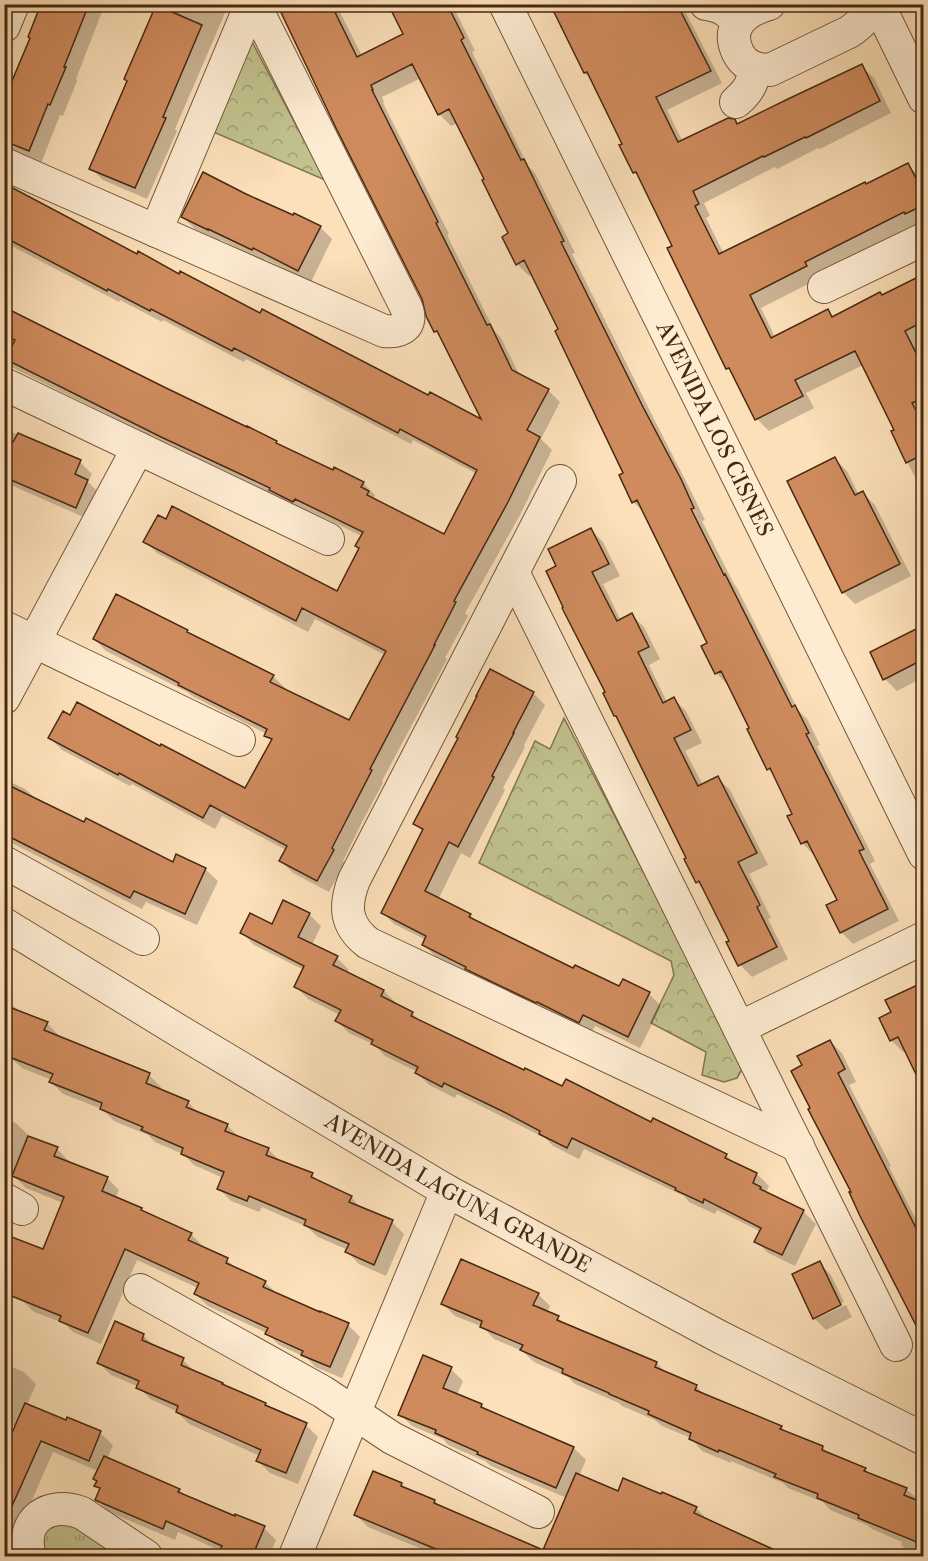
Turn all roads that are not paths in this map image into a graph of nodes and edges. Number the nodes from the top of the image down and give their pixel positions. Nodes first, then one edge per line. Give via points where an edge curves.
1 (13, 4) edge
2 (252, 4) edge
3 (505, 4) edge
4 (769, 4) edge
5 (873, 4) edge
6 (878, 4) edge
7 (702, 5) edge
8 (738, 23) junction
9 (4, 26) edge
10 (755, 69) junction
11 (924, 98) edge
12 (736, 102) dead end
13 (4, 164) edge
14 (156, 231) junction
15 (924, 239) edge
16 (824, 287) dead end
17 (4, 384) edge
18 (138, 448) junction
19 (560, 481) dead end
20 (328, 539) dead end
21 (513, 572) junction
22 (4, 627) edge
23 (34, 642) junction
24 (4, 698) edge
25 (239, 740) dead end
26 (924, 854) edge
27 (4, 862) edge
28 (4, 924) edge
29 (924, 938) edge
30 (143, 939) dead end
31 (739, 1028) junction
32 (758, 1064) junction
33 (723, 1111) junction
34 (798, 1146) junction
35 (447, 1191) junction
36 (140, 1290) dead end
37 (896, 1345) dead end
38 (355, 1414) junction
39 (924, 1440) edge
40 (538, 1512) dead end
41 (30, 1557) edge
42 (146, 1557) edge
43 (295, 1557) edge

1 - 9 street
2 - 14 street
2 - 14 street via 406,307 408,321 398,331 384,331
3 - 26 street, AVENIDA LOS CISNES
4 - 8 street via 755,9
5 - 10 street via 866,17 849,32 770,70
6 - 11 street
7 - 8 street via 724,9
8 - 10 street via 734,43 741,58
10 - 12 street via 749,89
13 - 14 street
15 - 16 street
17 - 18 street
18 - 20 street
18 - 23 street
19 - 21 street
21 - 31 street
21 - 33 street via 354,880 347,907 349,920 368,943
22 - 23 street
23 - 24 street
23 - 25 street
27 - 30 street
28 - 35 street, AVENIDA LAGUNA GRANDE
29 - 31 street
31 - 32 street
32 - 33 street via 748,1094
32 - 34 street
33 - 34 street
34 - 37 street
35 - 38 street
35 - 39 street, AVENIDA LAGUNA GRANDE via 720,1337
36 - 38 street via 323,1392
38 - 40 street via 392,1438
38 - 43 street
41 - 42 street via 30,1526 43,1514 61,1508 82,1513

